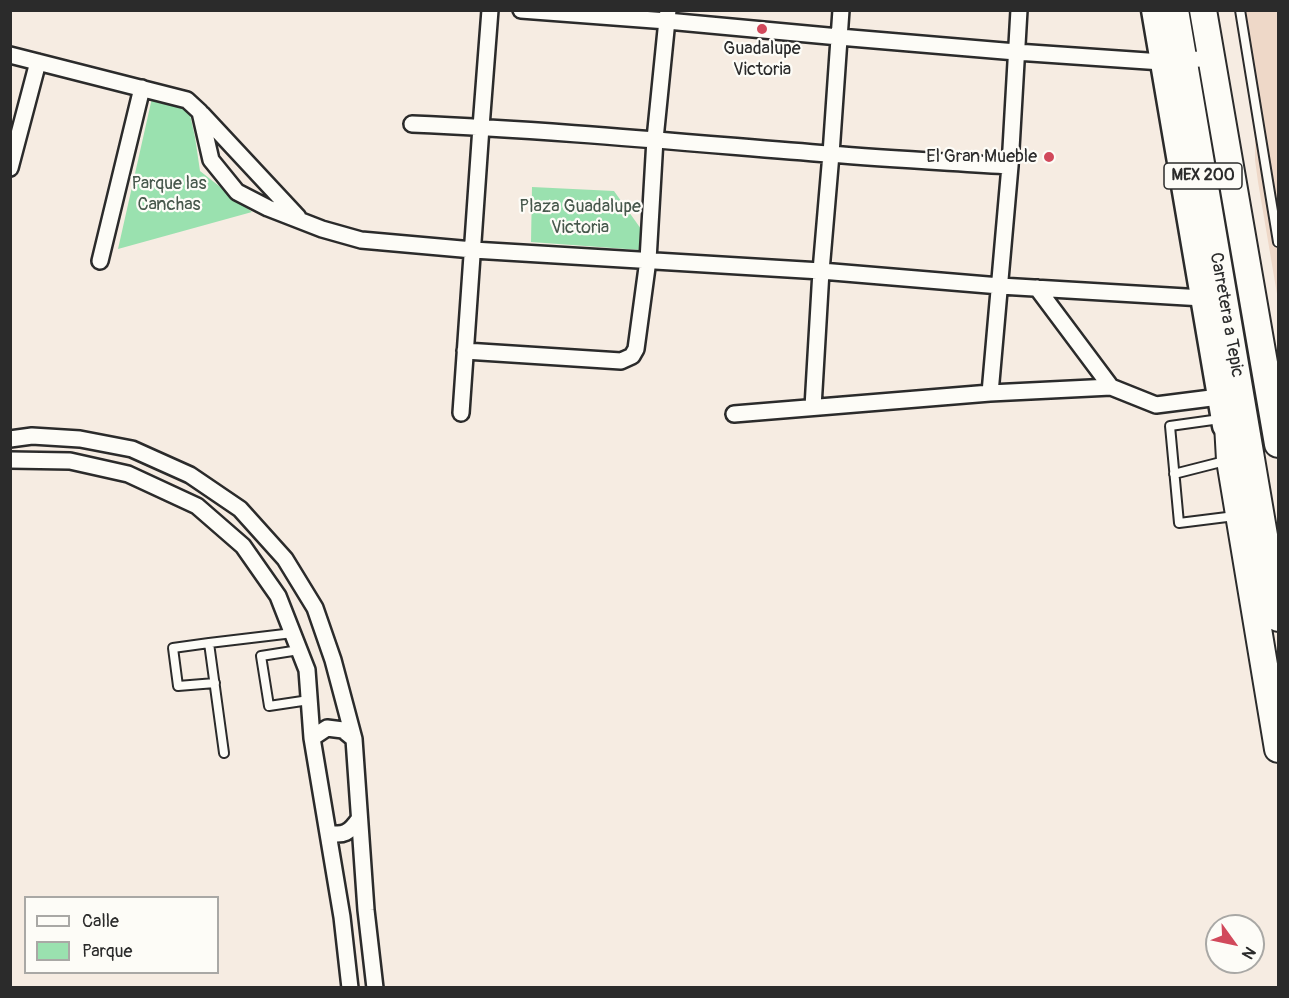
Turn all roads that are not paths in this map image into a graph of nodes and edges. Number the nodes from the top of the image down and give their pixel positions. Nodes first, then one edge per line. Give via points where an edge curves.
1 (490, 10) edge
2 (521, 10) edge
3 (841, 10) edge
4 (1019, 10) edge
5 (1153, 10) edge
6 (1175, 10) edge
7 (1203, 10) edge
8 (1240, 10) edge
9 (668, 16) edge
10 (838, 37) junction
11 (1017, 52) junction
12 (10, 55) edge
13 (1212, 58) junction
14 (1173, 61) junction
15 (38, 62) junction
16 (142, 88) junction
17 (200, 112) junction
18 (412, 124) dead end
19 (481, 127) junction
20 (655, 139) junction
21 (831, 154) junction
22 (1010, 166) junction
23 (10, 168) edge
24 (301, 221) junction
25 (1278, 242) edge
26 (473, 250) junction
27 (648, 260) junction
28 (100, 261) dead end
29 (821, 271) junction
30 (1000, 286) junction
31 (1037, 288) junction
32 (1212, 294) junction
33 (465, 351) junction
34 (1111, 387) junction
35 (990, 393) junction
36 (813, 407) junction
37 (1221, 408) junction
38 (461, 413) dead end
39 (734, 414) dead end
40 (10, 439) edge
41 (1278, 444) edge
42 (10, 460) edge
43 (1230, 460) junction
44 (1174, 474) junction
45 (1239, 516) junction
46 (1278, 618) edge
47 (293, 633) junction
48 (209, 643) junction
49 (299, 650) junction
50 (214, 683) junction
51 (1273, 699) edge
52 (309, 700) junction
53 (312, 738) junction
54 (354, 739) junction
55 (1278, 749) edge
56 (224, 753) dead end
57 (359, 819) junction
58 (328, 833) junction
59 (350, 987) edge
60 (375, 987) edge

1 - 19 street
2 - 9 street
3 - 10 street
4 - 11 street
5 - 14 main road
6 - 14 highway, Carretera a Tepic / MEX 200
7 - 13 highway, Carretera a Tepic / MEX 200
8 - 25 lane
9 - 10 street
9 - 20 street
10 - 11 street
10 - 21 street
11 - 14 street
11 - 22 street
12 - 15 street
13 - 14 street
13 - 41 highway, Carretera a Tepic / MEX 200
14 - 32 highway, Carretera a Tepic / MEX 200
15 - 16 street
15 - 23 street
16 - 17 street via 187,100
16 - 28 street
17 - 24 street
17 - 24 street via 211,160 237,192
18 - 19 street
19 - 20 street
19 - 26 street
20 - 21 street
20 - 27 street
21 - 22 street
21 - 29 street
22 - 30 street
24 - 26 street via 361,240
26 - 27 street
26 - 33 street
27 - 29 street
27 - 33 street via 636,349 621,362
29 - 30 street
29 - 36 street
30 - 31 street
30 - 35 street
31 - 32 street
31 - 34 street
32 - 37 main road
32 - 43 highway
32 - 46 highway, Carretera a Tepic / MEX 200
33 - 38 street
34 - 35 street
34 - 37 street via 1156,405
35 - 36 street
36 - 39 street
37 - 43 main road
37 - 44 lane via 1170,426
40 - 54 street via 80,439 132,449 190,475 240,509 285,559 315,608
42 - 47 street via 70,462 128,474 197,506 243,546 278,596
43 - 44 lane
43 - 45 highway
44 - 45 lane via 1179,523
45 - 51 highway
47 - 48 lane
47 - 49 street
48 - 50 lane
48 - 50 lane via 173,648 178,686
49 - 52 street via 307,670
49 - 52 lane via 261,656 269,706
50 - 56 lane
51 - 55 highway
52 - 53 street
53 - 54 street via 327,728 343,730
53 - 58 street
54 - 57 street
57 - 58 street via 344,834
57 - 60 street
58 - 59 street

